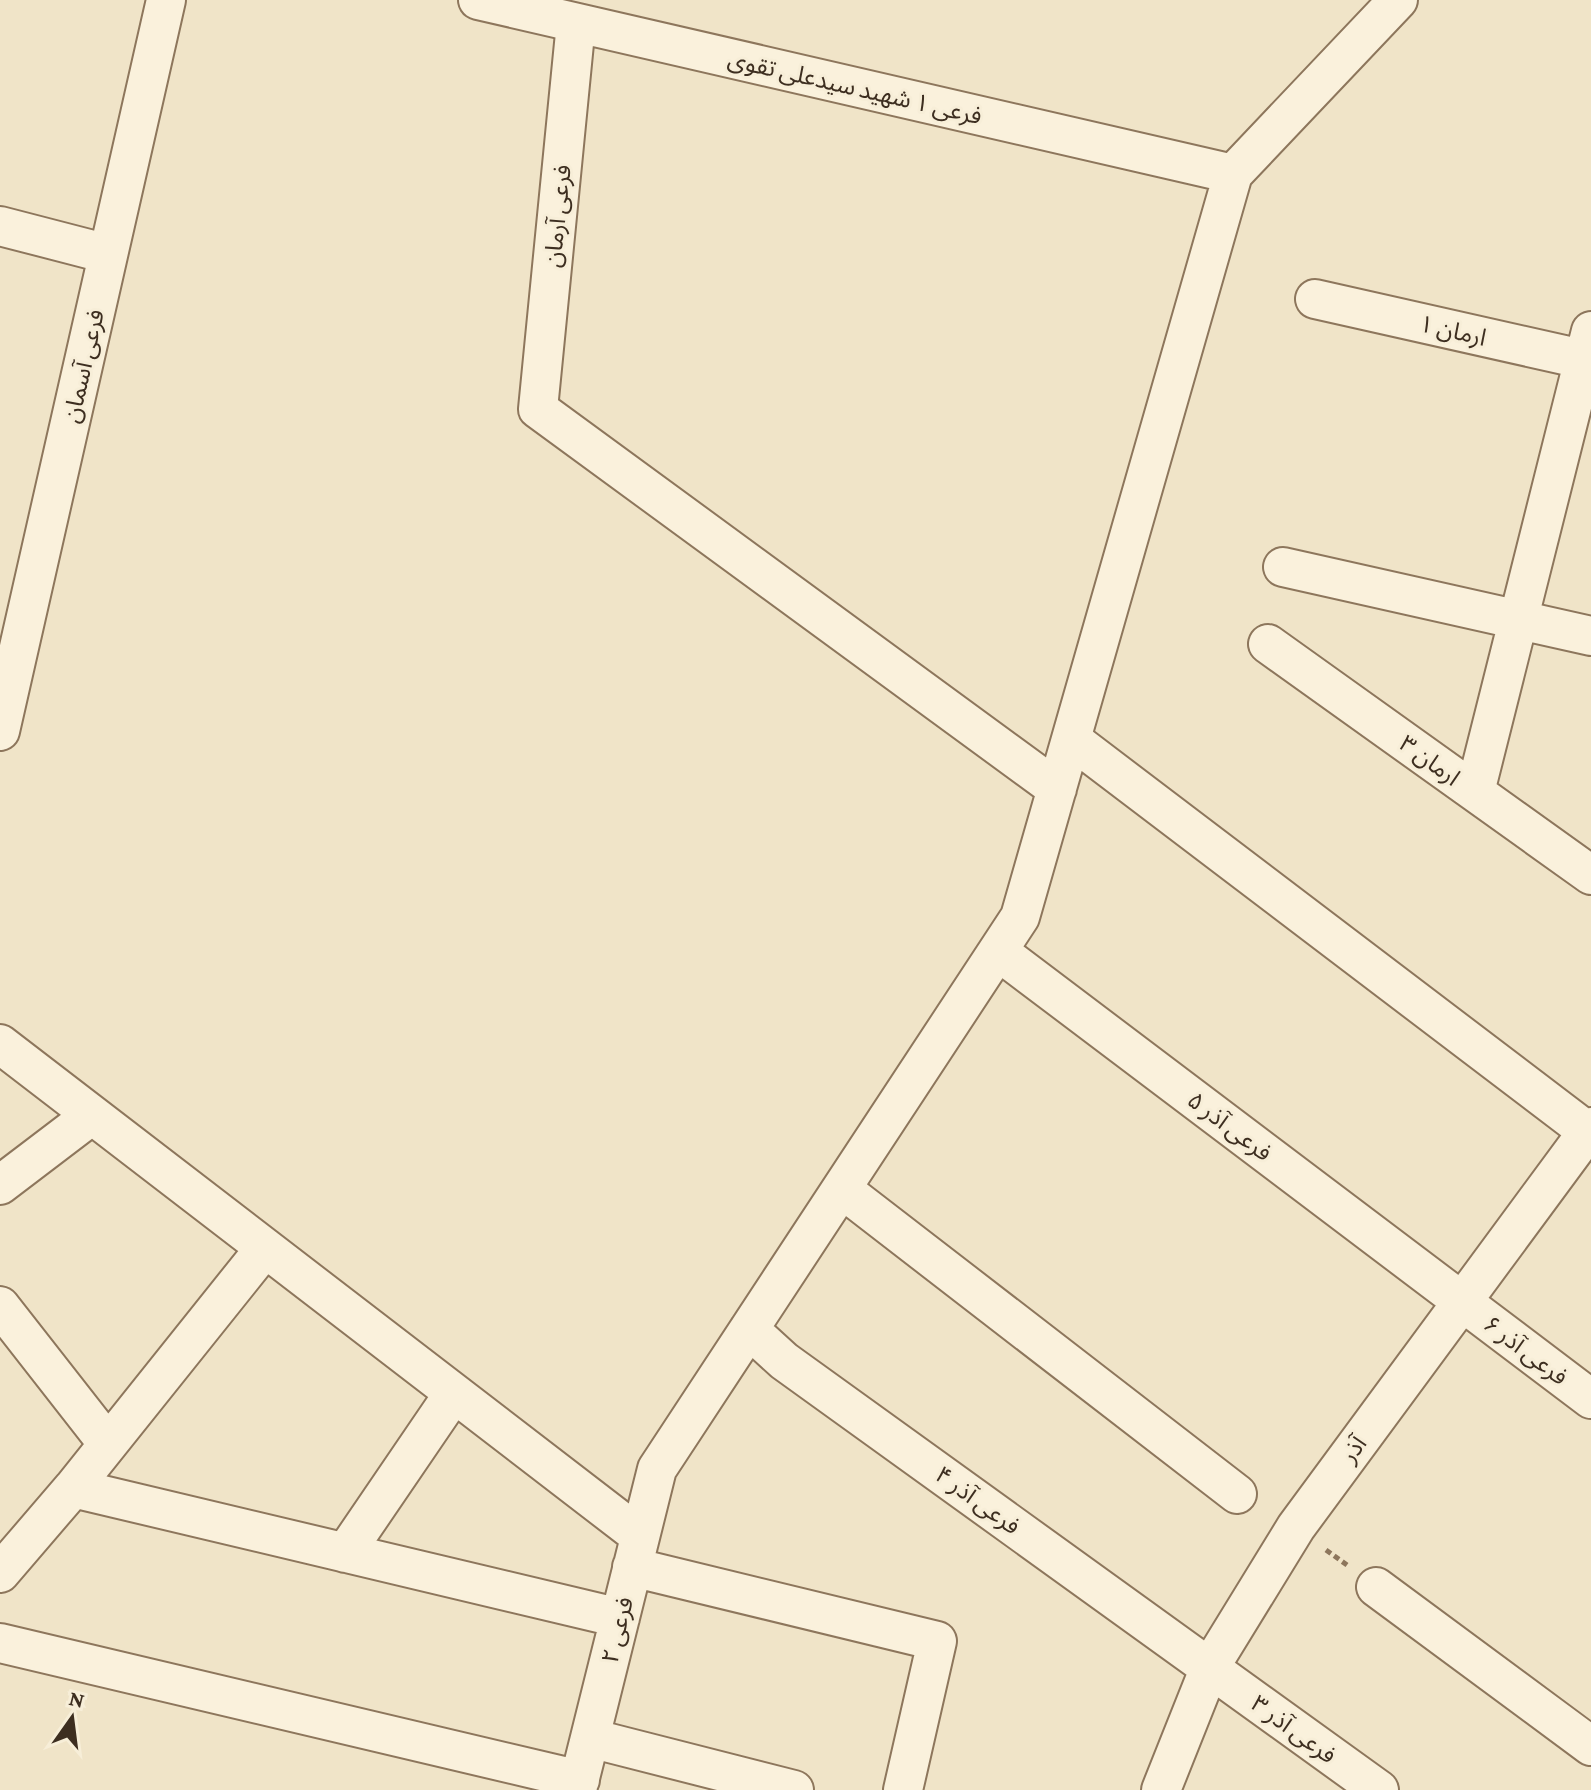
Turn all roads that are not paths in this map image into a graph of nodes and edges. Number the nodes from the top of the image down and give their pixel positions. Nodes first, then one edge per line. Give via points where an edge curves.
1 (166, 0) edge
2 (478, 0) edge
3 (1398, 0) edge
4 (576, 23) junction
5 (1233, 174) junction
6 (0, 226) edge
7 (108, 254) junction
8 (1315, 299) dead end
9 (1589, 351) edge
10 (1283, 567) dead end
11 (1519, 619) junction
12 (1591, 636) edge
13 (1268, 644) dead end
14 (0, 731) edge
15 (1071, 739) junction
16 (1057, 789) junction
17 (1475, 792) junction
18 (1591, 875) edge
19 (998, 951) junction
20 (0, 1044) edge
21 (92, 1115) junction
22 (1590, 1131) edge
23 (0, 1185) edge
24 (842, 1189) junction
25 (265, 1248) junction
26 (1462, 1301) junction
27 (0, 1306) edge
28 (749, 1329) junction
29 (454, 1393) junction
30 (1591, 1399) edge
31 (108, 1444) junction
32 (73, 1488) junction
33 (1237, 1494) dead end
34 (636, 1552) junction
35 (345, 1553) junction
36 (0, 1573) edge
37 (1376, 1587) road end
38 (620, 1618) junction
39 (0, 1643) edge
40 (1210, 1667) junction
41 (590, 1738) junction
42 (1591, 1746) edge
43 (578, 1785) edge
44 (794, 1790) edge
45 (903, 1790) edge
46 (1161, 1790) edge
47 (1379, 1790) edge

1 - 7 street, فرعی آسمان
2 - 4 street, فرعی ۱ شهید سیدعلی تقوی
3 - 5 street
4 - 5 street, فرعی ۱ شهید سیدعلی تقوی
4 - 16 street, فرعی آرمان via 538,409
5 - 15 street, فرعی ۲
6 - 7 street
7 - 14 street, فرعی آسمان
8 - 9 street, ارمان ۱
9 - 11 street
10 - 11 street
11 - 12 street
11 - 17 street
13 - 17 street, ارمان ۳
15 - 16 street, فرعی ۲
15 - 22 street
16 - 19 street, فرعی ۲ via 1020,917
17 - 18 street, ارمان ۳
19 - 24 street, فرعی ۲
19 - 26 street, فرعی آذر ۵
20 - 21 street
21 - 23 street
21 - 25 street
22 - 26 street, آذر
24 - 28 street, فرعی ۲
24 - 33 street
25 - 29 street
25 - 31 street
26 - 30 street, فرعی آذر ۶
26 - 40 street, آذر via 1296,1527
27 - 31 street
28 - 34 street, فرعی ۲ via 657,1469
28 - 40 street, فرعی آذر ۴ via 784,1361
29 - 34 street
29 - 35 street
31 - 32 street
32 - 35 street
32 - 36 street
34 - 38 street, فرعی ۲
34 - 45 street via 937,1641
35 - 38 street
37 - 42 street
38 - 41 street, فرعی ۲
39 - 43 street
40 - 46 street, آذر
40 - 47 street, فرعی آذر ۳
41 - 43 street, فرعی ۲
41 - 44 street

